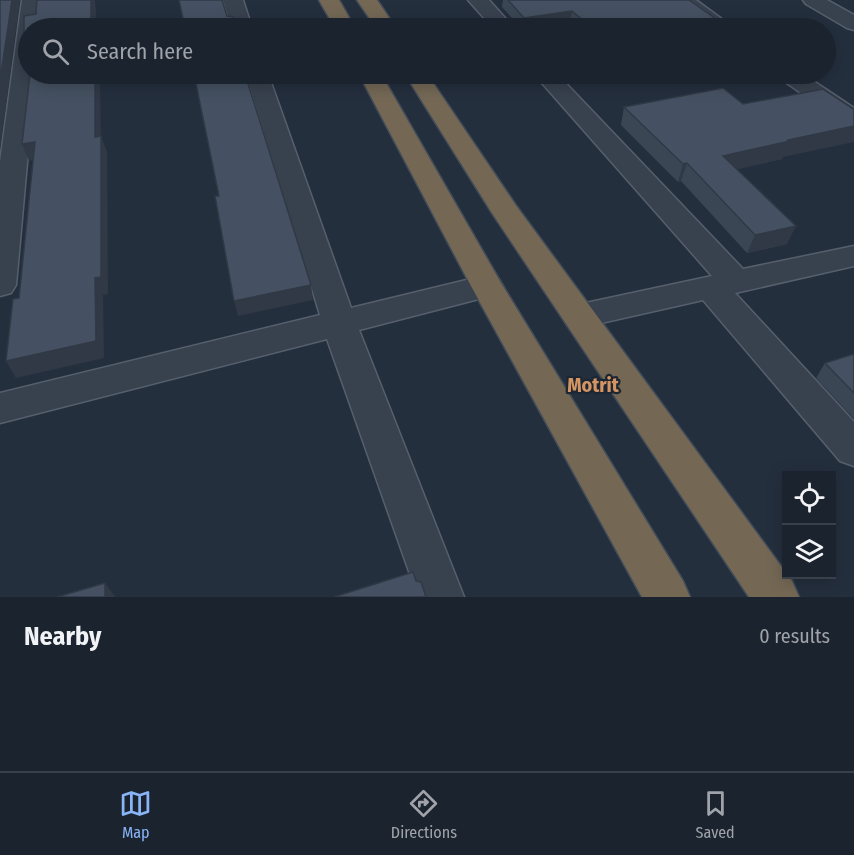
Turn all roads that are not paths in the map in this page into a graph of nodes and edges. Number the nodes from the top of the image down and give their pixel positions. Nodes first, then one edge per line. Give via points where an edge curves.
1 (32, 0) edge
2 (233, 0) edge
3 (329, 0) edge
4 (367, 0) edge
5 (478, 0) edge
6 (683, 0) edge
7 (813, 0) edge
8 (30, 18) edge
9 (239, 18) edge
10 (339, 18) edge
11 (379, 18) edge
12 (495, 18) edge
13 (709, 18) edge
14 (854, 24) edge
15 (23, 84) edge
16 (260, 84) edge
17 (376, 84) edge
18 (423, 84) edge
19 (553, 84) edge
20 (803, 84) edge
21 (854, 119) edge
22 (854, 256) edge
23 (723, 284) junction
24 (0, 285) edge
25 (487, 286) junction
26 (579, 316) junction
27 (339, 323) junction
28 (0, 408) edge
29 (854, 449) edge
30 (441, 597) edge
31 (667, 597) edge
32 (776, 597) edge

1 - 8 street
2 - 9 street
3 - 10 highway
4 - 11 highway
5 - 12 street
6 - 13 street
7 - 14 street
15 - 24 street
16 - 27 street
17 - 25 highway
18 - 26 highway
19 - 23 street
20 - 21 street
22 - 23 street
23 - 26 street
23 - 29 street
25 - 27 street
25 - 31 highway
26 - 32 highway
27 - 28 street
27 - 30 street

